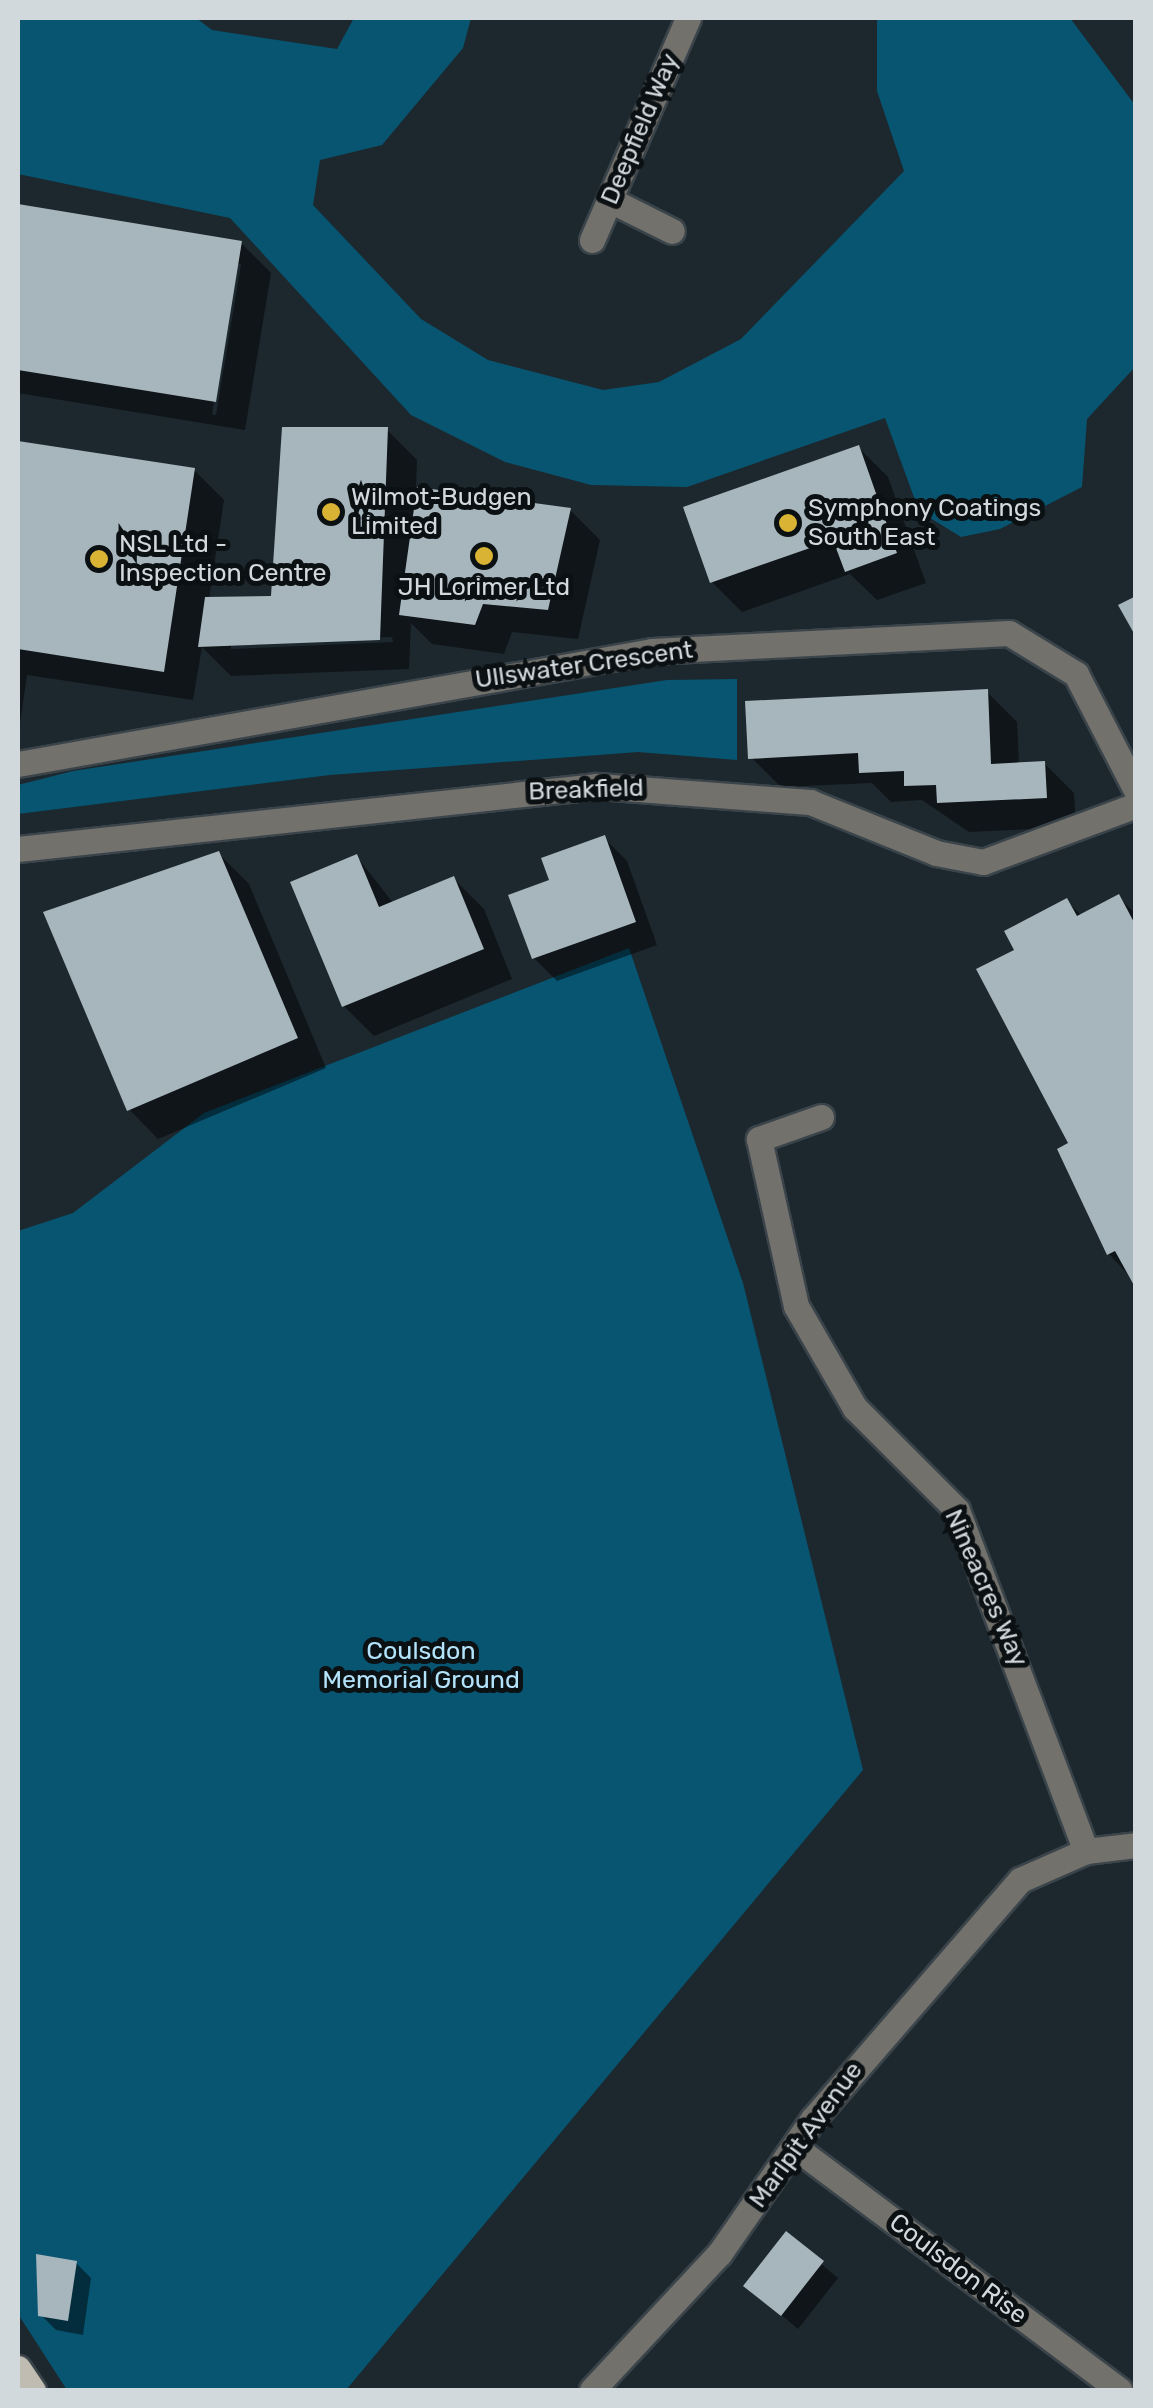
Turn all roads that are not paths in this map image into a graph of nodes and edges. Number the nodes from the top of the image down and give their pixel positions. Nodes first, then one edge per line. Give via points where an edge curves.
1 (688, 18) edge
2 (610, 200) junction
3 (672, 231) dead end
4 (592, 240) dead end
5 (18, 764) edge
6 (1136, 790) edge
7 (1136, 805) edge
8 (18, 849) edge
9 (821, 1118) dead end
10 (1136, 1845) edge
11 (1086, 1851) junction
12 (796, 2148) junction
13 (18, 2368) edge
14 (33, 2390) edge
15 (592, 2390) edge
16 (1120, 2390) edge

1 - 2 street, Deepfield Way
2 - 3 street
2 - 4 street, Deepfield Way
5 - 6 street, Ullswater Crescent via 652,651 1008,634 1076,674
7 - 8 street, Breakfield via 982,862 936,853 810,802 596,786
9 - 11 street, Nineacres Way via 759,1140 796,1306 855,1408 957,1510
10 - 11 street
11 - 12 street, Marlpit Avenue via 1020,1880 878,2039
12 - 15 street, Marlpit Avenue via 719,2254
12 - 16 street, Coulsdon Rise
13 - 14 main road

